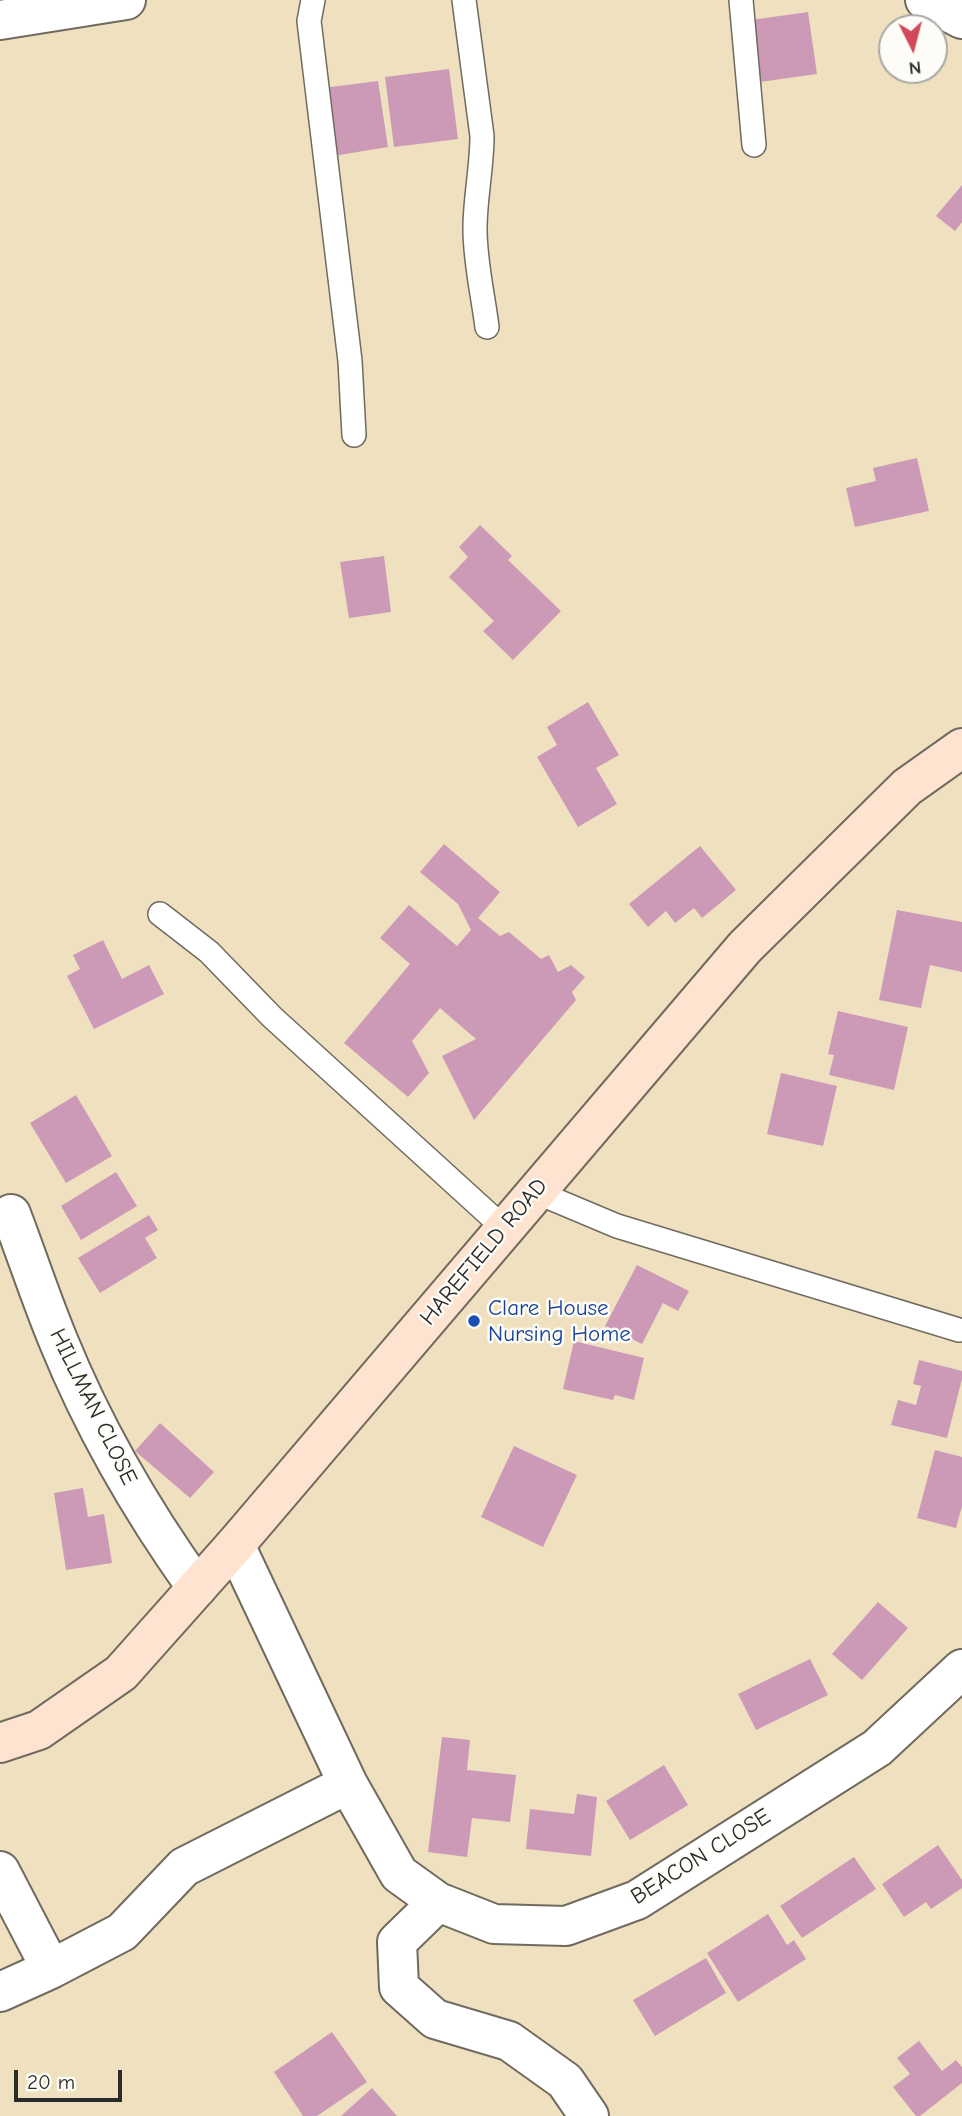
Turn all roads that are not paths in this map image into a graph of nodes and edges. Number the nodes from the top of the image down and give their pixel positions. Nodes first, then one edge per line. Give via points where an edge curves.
1 (126, 0) edge
2 (313, 0) edge
3 (464, 0) edge
4 (741, 0) edge
5 (925, 0) edge
6 (962, 19) edge
7 (0, 20) edge
8 (754, 145) dead end
9 (487, 327) dead end
10 (354, 435) dead end
11 (962, 748) edge
12 (160, 914) dead end
13 (536, 1192) junction
14 (11, 1214) dead end
15 (505, 1229) junction
16 (959, 1330) dead end
17 (235, 1545) junction
18 (197, 1588) junction
19 (962, 1669) edge
20 (0, 1743) edge
21 (348, 1784) junction
22 (0, 1871) edge
23 (438, 1902) junction
24 (51, 1969) junction
25 (0, 1992) edge
26 (589, 2116) edge

1 - 7 street
2 - 10 lane via 309,21
3 - 9 lane via 482,136 475,233
4 - 8 lane
5 - 6 street
11 - 13 main road, HAREFIELD ROAD via 907,787 745,947
12 - 15 lane via 209,952 272,1017
13 - 15 main road, HAREFIELD ROAD
13 - 16 lane via 617,1226
14 - 18 street, HILLMAN CLOSE via 83,1397 157,1532
15 - 17 main road, HAREFIELD ROAD
17 - 18 main road, HAREFIELD ROAD
17 - 21 street, BEACON CLOSE
18 - 20 main road, HAREFIELD ROAD via 121,1672 39,1730
19 - 23 street, BEACON CLOSE via 877,1748 637,1900 566,1926 494,1924
21 - 23 street, BEACON CLOSE via 399,1874
21 - 24 street via 184,1867 122,1932
22 - 24 street
23 - 26 street via 397,1942 399,1987 435,2020 509,2041 565,2081
24 - 25 street

